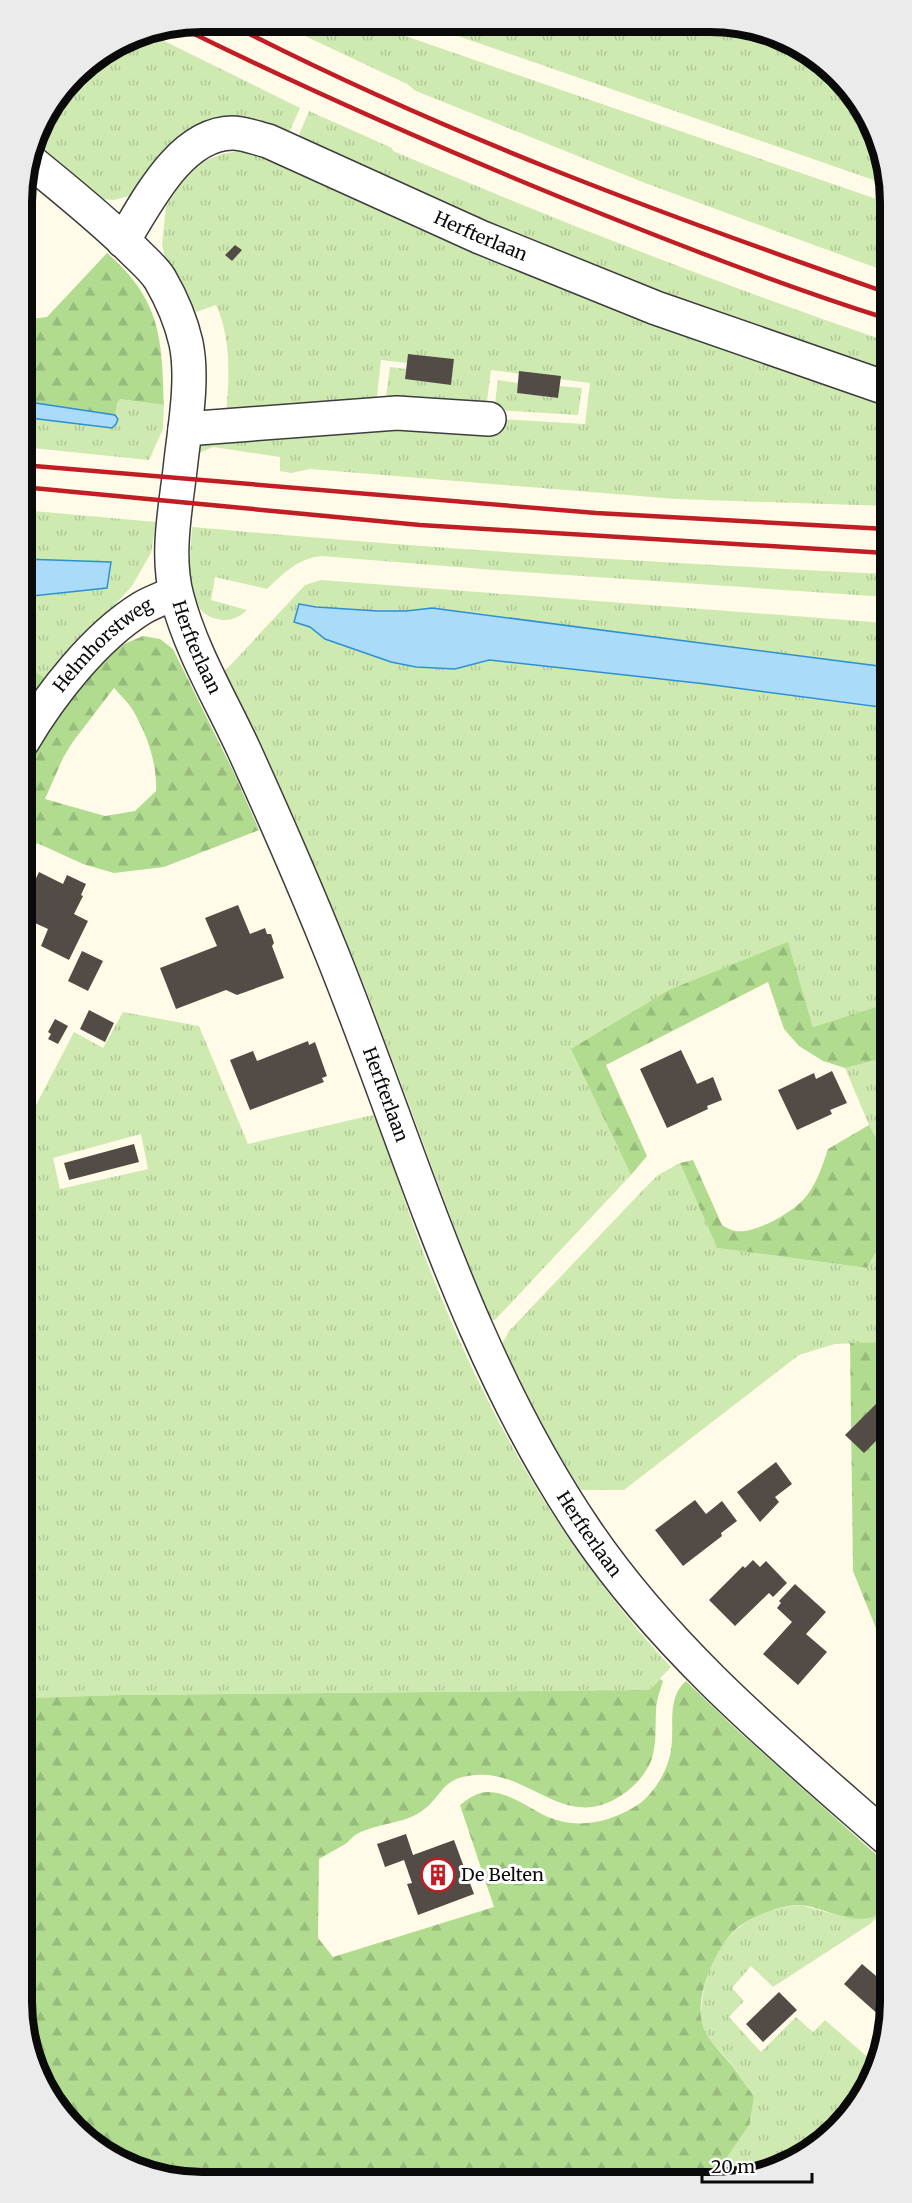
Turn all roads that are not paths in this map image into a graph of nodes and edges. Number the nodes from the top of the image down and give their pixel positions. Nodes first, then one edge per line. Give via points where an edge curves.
1 (35, 166) edge
2 (123, 241) junction
3 (880, 386) edge
4 (489, 419) dead end
5 (185, 429) junction
6 (175, 593) junction
7 (32, 726) edge
8 (880, 1832) edge

1 - 2 street, Herfterlaan
2 - 3 street, Herfterlaan via 179,159 195,144 230,133 245,134 480,237 656,308
2 - 5 street, Herfterlaan via 158,275 176,311 187,345
4 - 5 street via 397,413
5 - 6 street, Herfterlaan via 171,554
6 - 7 street, Helmhorstweg via 142,608 114,629 78,665
6 - 8 street, Herfterlaan via 194,646 244,750 329,948 482,1342 528,1436 617,1574 690,1658 748,1716

